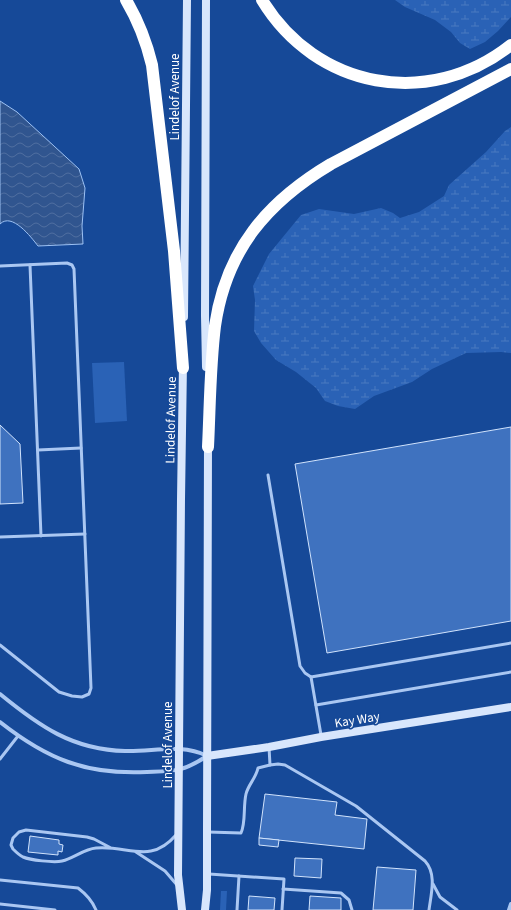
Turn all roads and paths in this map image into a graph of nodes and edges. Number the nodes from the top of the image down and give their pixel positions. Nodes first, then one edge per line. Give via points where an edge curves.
1 (126, 0) edge
2 (187, 0) edge
3 (206, 0) edge
4 (262, 0) edge
5 (511, 45) edge
6 (511, 69) edge
7 (30, 265) junction
8 (0, 266) edge
9 (183, 368) junction
10 (208, 447) junction
11 (81, 448) junction
12 (38, 450) junction
13 (268, 475) dead end
14 (85, 534) junction
15 (41, 536) junction
16 (0, 537) edge
17 (511, 643) edge
18 (0, 645) edge
19 (511, 672) edge
20 (311, 677) junction
21 (0, 694) edge
22 (316, 705) junction
23 (511, 707) edge
24 (0, 722) edge
25 (18, 736) junction
26 (321, 737) junction
27 (269, 747) junction
28 (179, 748) junction
29 (207, 756) junction
30 (0, 759) edge
31 (270, 765) junction
32 (179, 770) junction
33 (179, 832) junction
34 (207, 832) junction
35 (111, 848) junction
36 (136, 852) junction
37 (207, 874) junction
38 (239, 876) junction
39 (0, 880) edge
40 (432, 883) junction
41 (179, 889) junction
42 (283, 889) junction
43 (0, 904) edge
44 (511, 904) edge
45 (55, 910) edge
46 (96, 910) edge
47 (182, 910) edge
48 (205, 910) edge
49 (237, 910) edge
50 (282, 910) edge
51 (352, 910) edge
52 (429, 910) edge
53 (457, 910) edge
54 (508, 910) edge

1 - 9 highway via 145,36 152,66 174,259
2 - 9 main road, Lindelof Avenue
3 - 10 main road via 205,316
4 - 5 highway via 282,28 306,50 334,67 378,81 436,80 481,65
6 - 10 highway via 331,164 282,198 267,213 237,257 221,297 213,344
7 - 8 lane
7 - 11 lane via 67,263 74,269
7 - 12 lane
9 - 28 main road, Lindelof Avenue
10 - 29 main road
11 - 12 lane
11 - 14 lane
12 - 15 lane
13 - 20 lane via 300,666
14 - 15 lane
14 - 18 lane via 92,688 89,694 82,697 59,692
15 - 16 lane
17 - 20 lane
19 - 22 lane
20 - 22 lane
21 - 28 street via 52,732 91,747 126,751
22 - 26 lane
23 - 26 main road, Kay Way
24 - 25 street
25 - 30 lane
25 - 32 street via 42,751 86,768 126,773
26 - 27 main road, Kay Way
27 - 29 main road, Kay Way
27 - 31 lane
28 - 29 street
28 - 32 main road, Lindelof Avenue
29 - 32 street via 194,765
29 - 34 main road
31 - 34 lane via 258,768 248,789 241,833
31 - 40 lane via 285,766 356,806 425,861 431,870
32 - 33 main road, Lindelof Avenue
33 - 36 lane via 160,849
33 - 41 main road, Lindelof Avenue
34 - 37 main road
35 - 35 lane via 87,837 31,830 18,832 11,841 13,849 24,857 58,861 94,848
35 - 36 lane
36 - 41 lane via 165,871
37 - 38 lane
37 - 48 main road
38 - 42 lane via 284,879
38 - 49 lane
39 - 46 lane via 78,888 86,894
40 - 52 lane
40 - 53 lane via 440,897
41 - 47 main road, Lindelof Avenue
42 - 50 lane
42 - 51 lane via 341,893 348,900
43 - 45 lane
44 - 54 street

